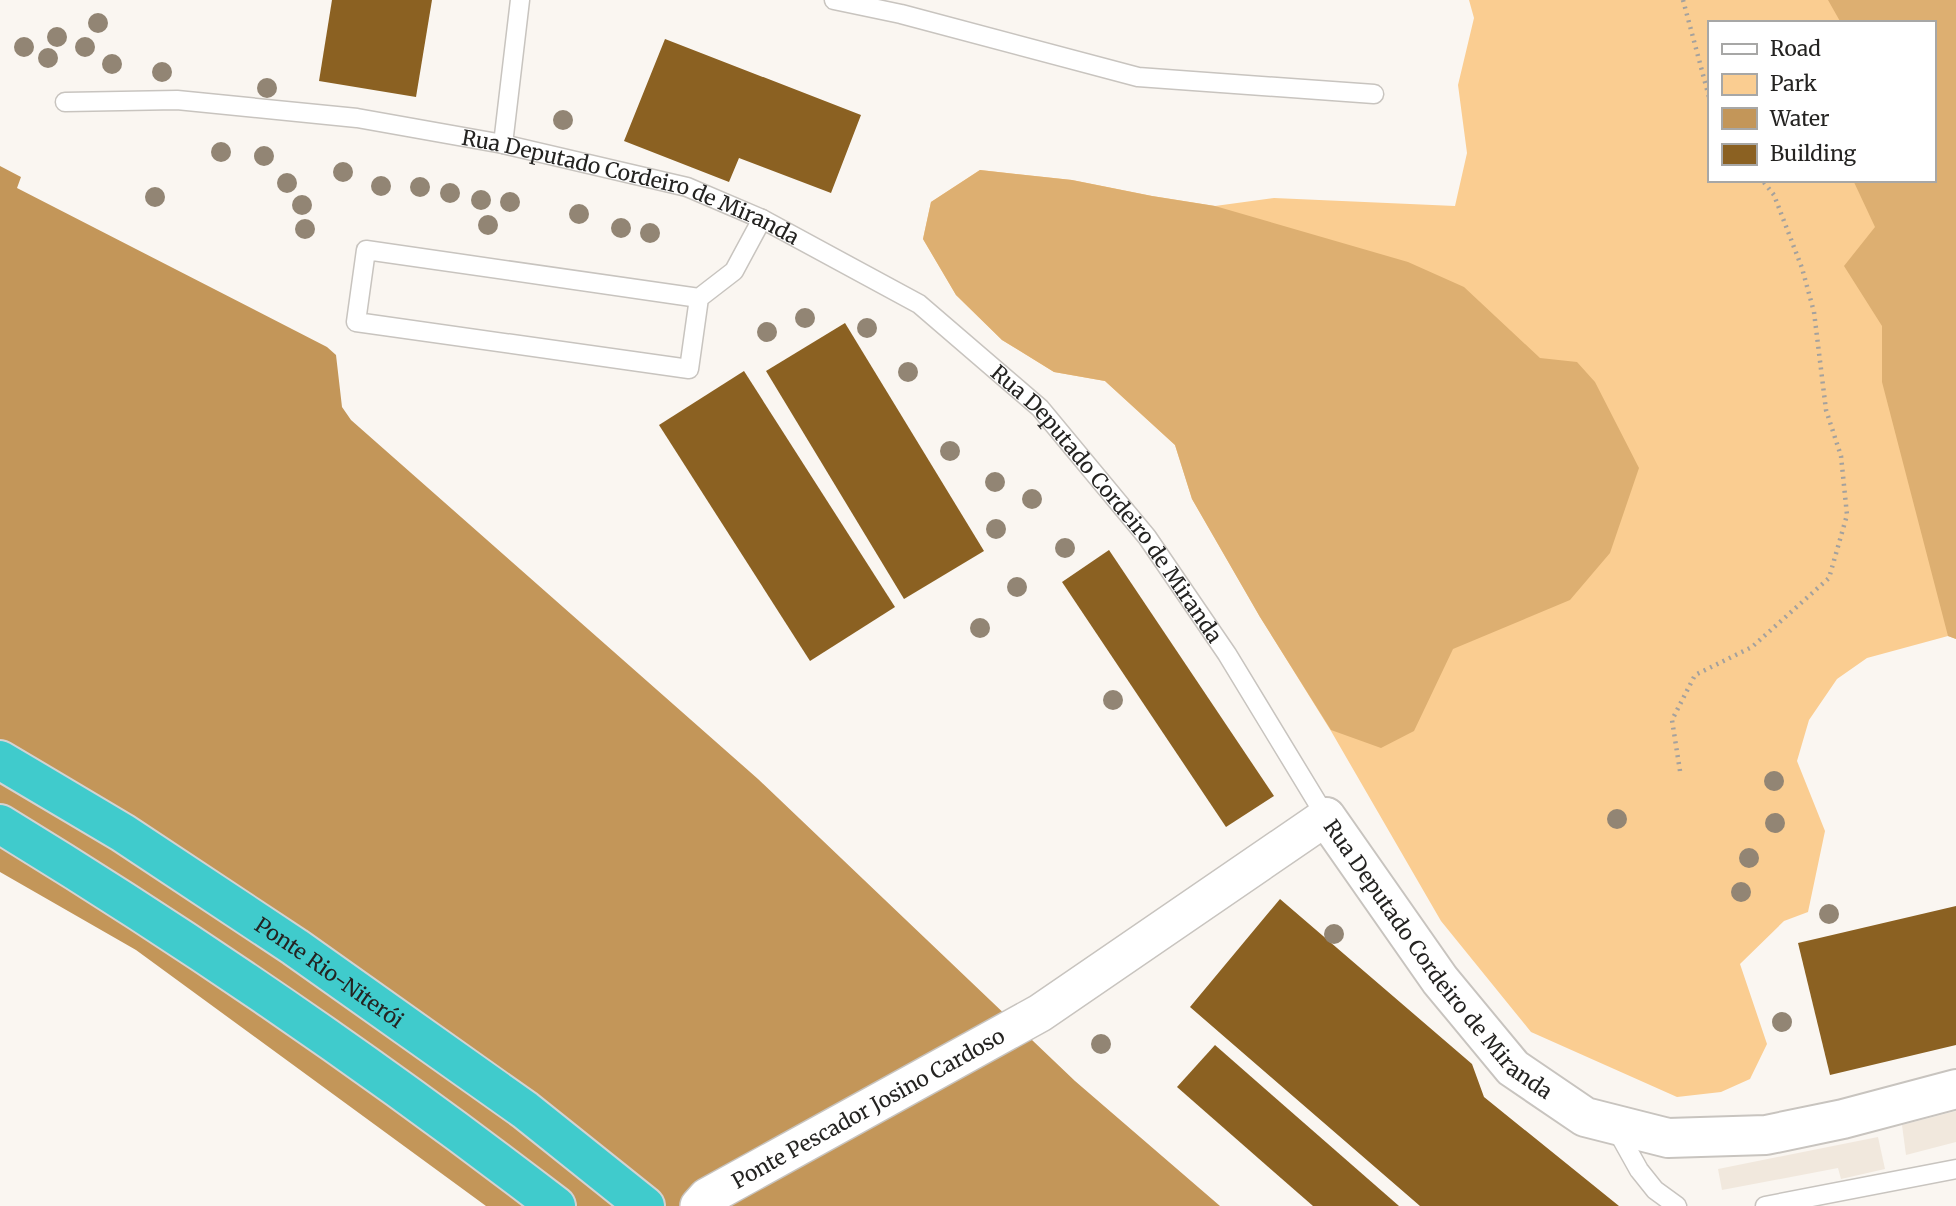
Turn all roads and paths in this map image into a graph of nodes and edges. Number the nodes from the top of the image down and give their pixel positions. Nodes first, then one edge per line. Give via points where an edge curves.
1 (520, 0) edge
2 (834, 0) edge
3 (1683, 0) edge
4 (1708, 93) edge
5 (1374, 94) dead end
6 (65, 102) dead end
7 (503, 144) junction
8 (1764, 182) edge
9 (762, 219) junction
10 (699, 298) junction
11 (0, 760) edge
12 (1680, 771) dead end
13 (1326, 817) junction
14 (0, 824) edge
15 (1956, 1089) edge
16 (1614, 1124) junction
17 (1956, 1169) edge
18 (556, 1206) edge
19 (645, 1206) edge
20 (699, 1206) edge
21 (1677, 1206) edge
22 (1765, 1206) edge

1 - 7 lane
2 - 5 lane via 1138,77
3 - 4 path
6 - 7 lane, Rua Deputado Cordeiro de Miranda via 177,100 357,118
7 - 9 lane, Rua Deputado Cordeiro de Miranda via 687,187
8 - 12 path via 1774,195 1814,312 1826,410 1841,456 1847,515 1829,578 1752,647 1695,675 1672,720
9 - 10 lane via 733,271
9 - 13 lane, Rua Deputado Cordeiro de Miranda via 919,304 1040,408 1147,537 1227,654
10 - 10 lane via 366,250 356,321 690,369
11 - 19 highway, Ponte Rio-Niterói via 123,833 295,947 525,1110
13 - 16 street, Rua Deputado Cordeiro de Miranda via 1440,980 1513,1068 1585,1117
13 - 20 street, Ponte Pescador Josino Cardoso via 1040,1013
14 - 18 highway via 263,993
15 - 16 street, Rua Deputado Cordeiro de Miranda via 1766,1135 1668,1138
16 - 21 lane via 1639,1170 1655,1190
17 - 22 lane

